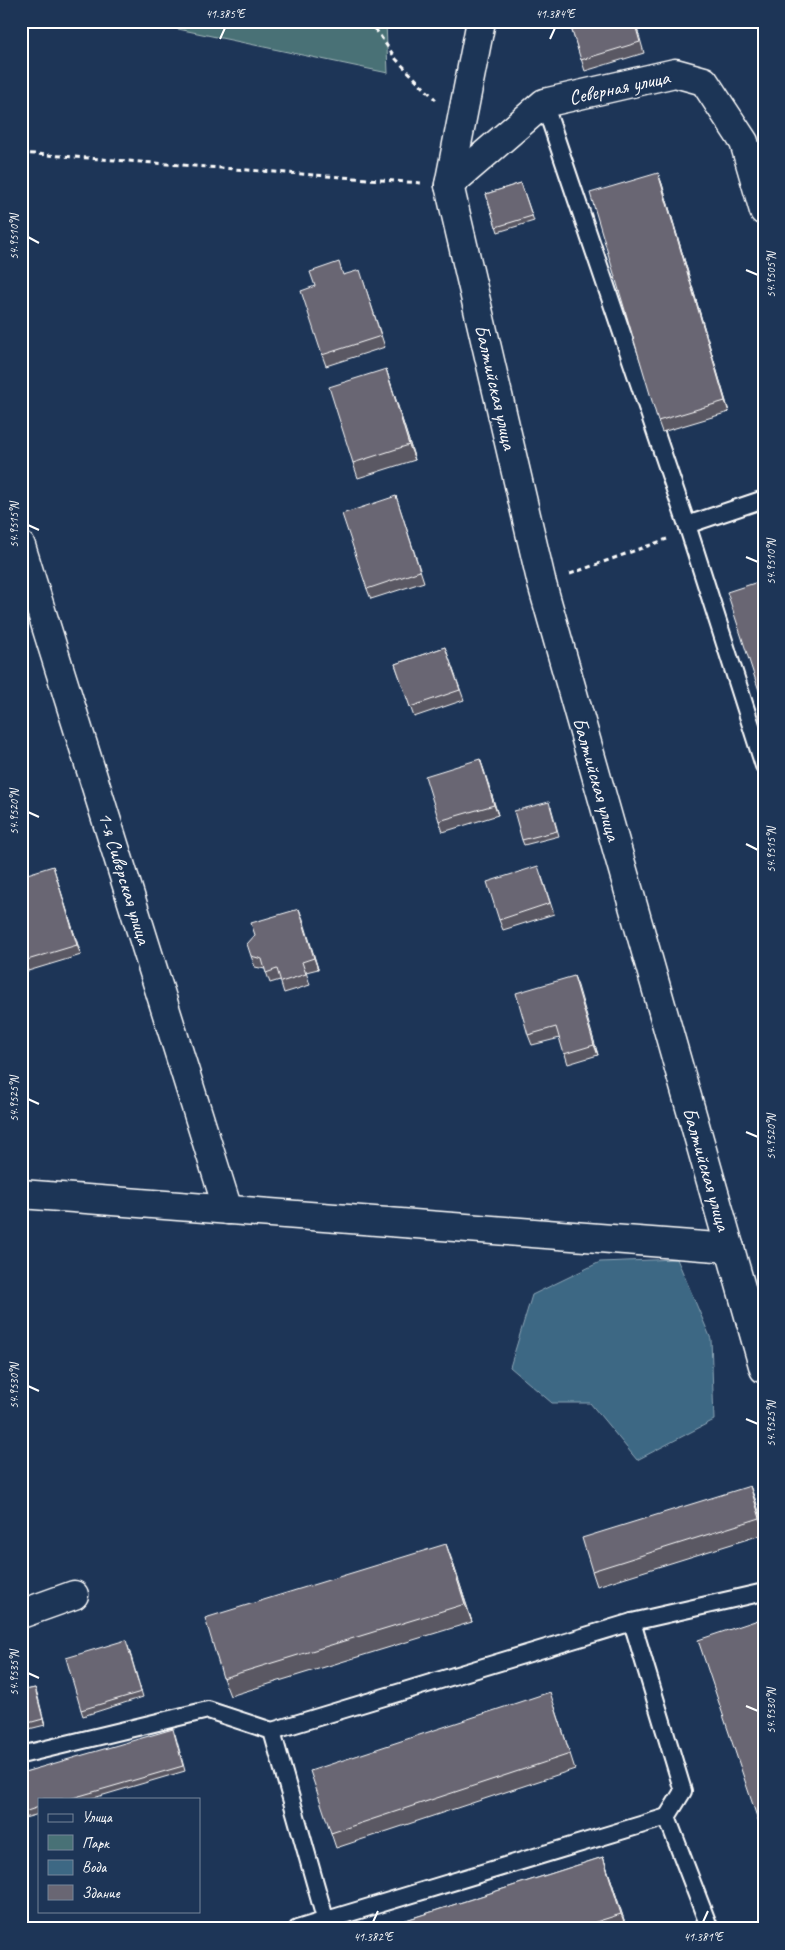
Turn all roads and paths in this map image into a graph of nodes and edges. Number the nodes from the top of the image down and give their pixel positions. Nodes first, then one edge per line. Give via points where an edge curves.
1 (370, 21) edge
2 (481, 21) edge
3 (544, 103) junction
4 (461, 125) junction
5 (754, 138) edge
6 (21, 153) edge
7 (449, 185) junction
8 (764, 211) edge
9 (764, 499) edge
10 (688, 528) junction
11 (21, 546) edge
12 (542, 584) junction
13 (764, 766) edge
14 (21, 1194) edge
15 (228, 1210) junction
16 (730, 1248) junction
17 (764, 1369) edge
18 (764, 1592) edge
19 (74, 1595) dead end
20 (21, 1614) edge
21 (632, 1622) junction
22 (272, 1731) junction
23 (21, 1755) edge
24 (667, 1817) junction
25 (326, 1924) edge
26 (297, 1929) edge
27 (710, 1929) edge

1 - 4 path via 396,59
2 - 4 street
3 - 5 street, Северная улица via 675,73 704,80
3 - 7 street, Северная улица
3 - 10 lane
4 - 7 street
5 - 8 street, Северная улица
6 - 7 path
7 - 12 street, Балтийская улица
9 - 10 lane
10 - 12 path
10 - 13 lane
11 - 15 street, 1-я Сиверская улица
12 - 16 street, Балтийская улица
14 - 15 street
15 - 16 street
16 - 17 street, Балтийская улица
18 - 21 lane
19 - 20 street
21 - 22 lane
21 - 24 lane via 683,1791
22 - 23 lane via 208,1710
22 - 25 lane
24 - 25 lane
24 - 27 lane
25 - 26 lane

